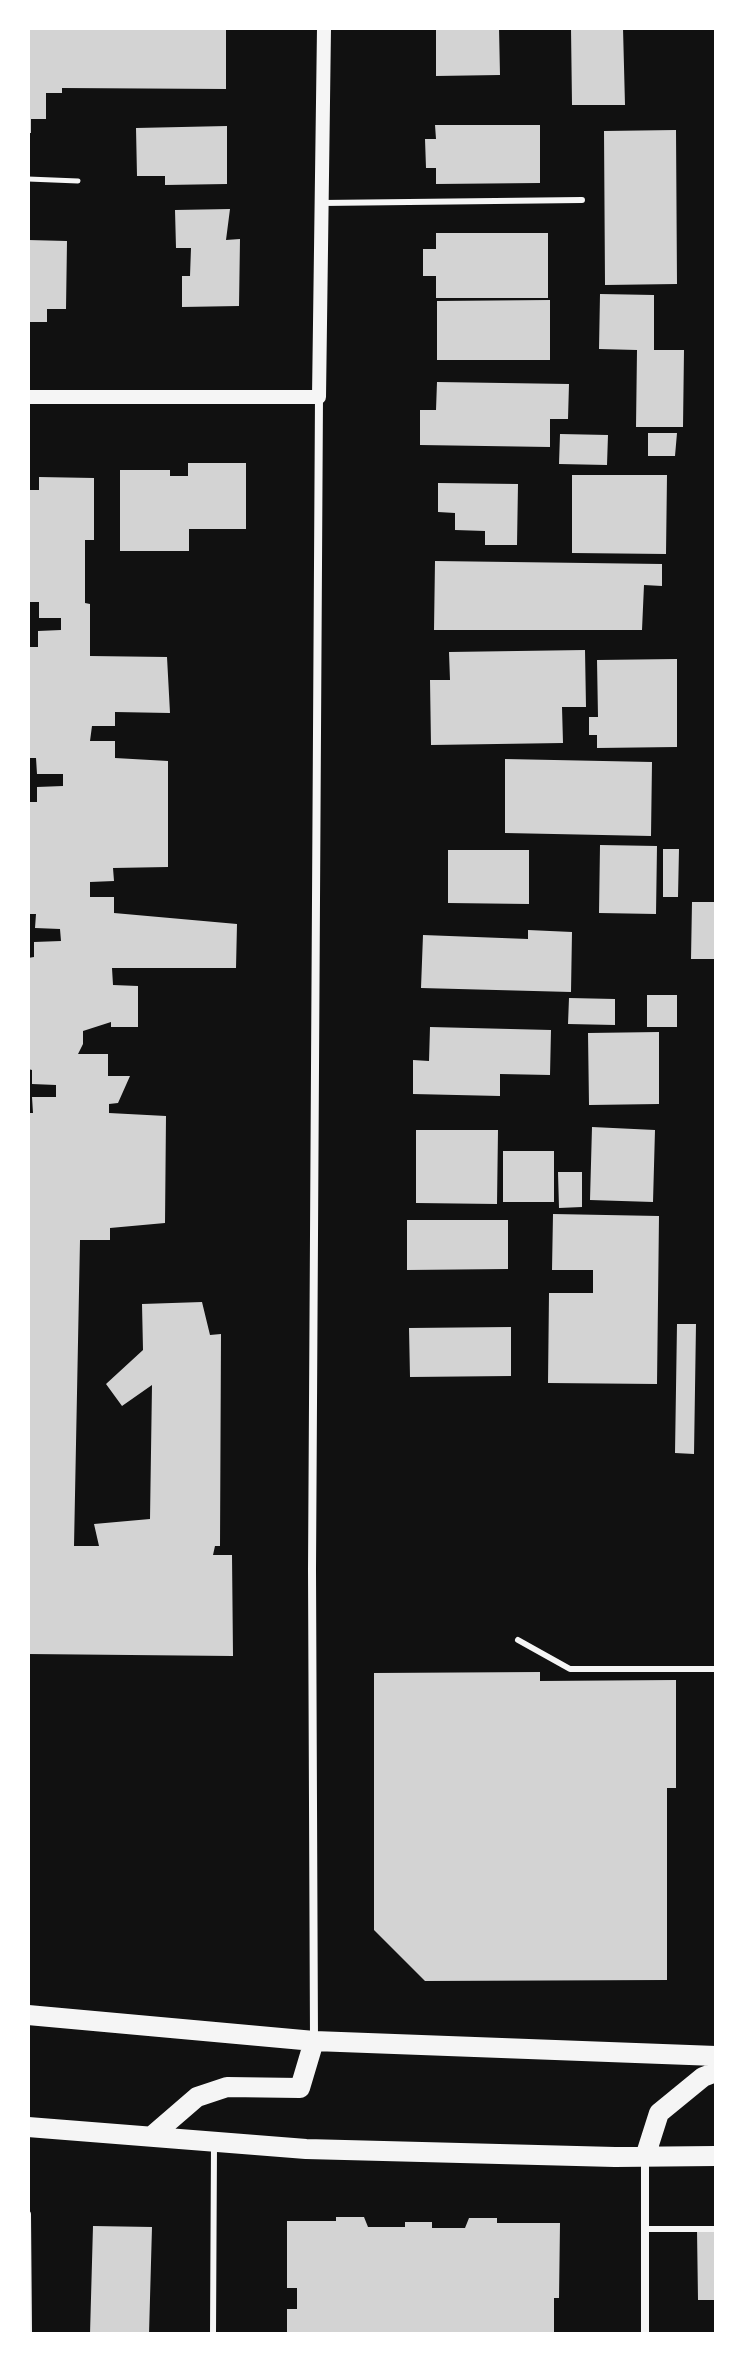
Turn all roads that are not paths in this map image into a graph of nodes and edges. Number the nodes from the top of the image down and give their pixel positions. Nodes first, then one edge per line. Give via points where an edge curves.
1 (324, 28) edge
2 (582, 200) dead end
3 (322, 203) junction
4 (28, 397) edge
5 (319, 397) junction
6 (518, 1640) dead end
7 (716, 1669) edge
8 (28, 2015) edge
9 (314, 2041) junction
10 (716, 2056) edge
11 (716, 2072) edge
12 (28, 2127) edge
13 (153, 2135) junction
14 (214, 2141) junction
15 (716, 2156) edge
16 (645, 2157) junction
17 (28, 2214) edge
18 (645, 2229) junction
19 (716, 2229) edge
20 (29, 2334) edge
21 (213, 2334) edge
22 (645, 2334) edge

1 - 3 street
2 - 3 lane
3 - 5 street
4 - 5 street
5 - 9 street
6 - 7 lane via 570,1669
8 - 9 main road
9 - 10 main road
9 - 13 main road via 300,2088 227,2087 197,2097
11 - 16 main road via 659,2113
12 - 13 main road
13 - 14 main road
14 - 16 main road via 321,2149
14 - 21 lane
15 - 16 main road
16 - 18 street
17 - 20 lane
18 - 19 lane
18 - 22 street

